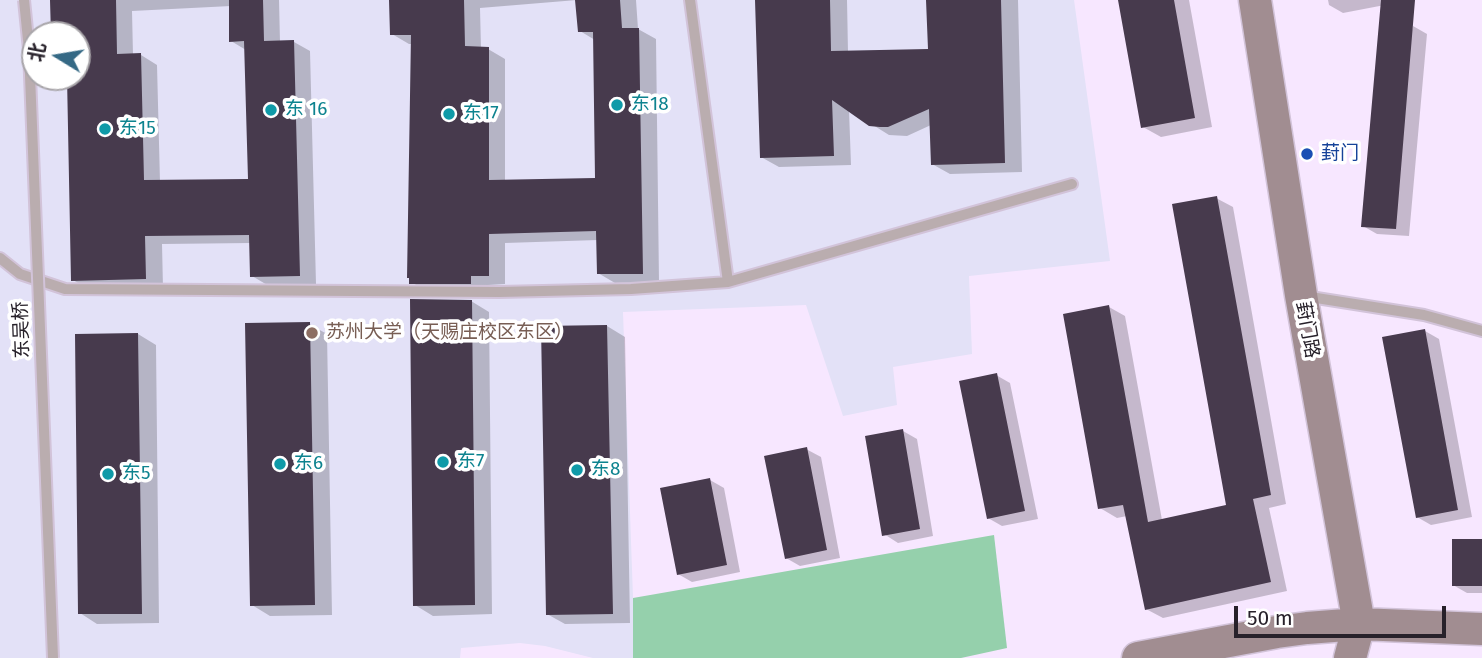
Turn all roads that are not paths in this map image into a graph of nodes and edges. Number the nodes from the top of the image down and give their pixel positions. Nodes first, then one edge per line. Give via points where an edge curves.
1 (23, 0) edge
2 (690, 0) edge
3 (1255, 0) edge
4 (1072, 184) dead end
5 (0, 258) edge
6 (728, 282) junction
7 (1301, 295) junction
8 (1482, 331) edge
9 (1359, 624) junction
10 (1482, 629) edge
11 (52, 658) edge
12 (1138, 658) edge
13 (1350, 658) edge

1 - 11 lane, 东吴桥, bridge via 29,50
2 - 6 lane
3 - 7 main road, 葑门路
4 - 6 lane
5 - 6 lane via 20,274 65,289 499,292
7 - 8 lane via 1424,315
7 - 9 main road, 葑门路
9 - 10 main road
9 - 12 main road via 1277,632
9 - 13 main road, 葑门路

